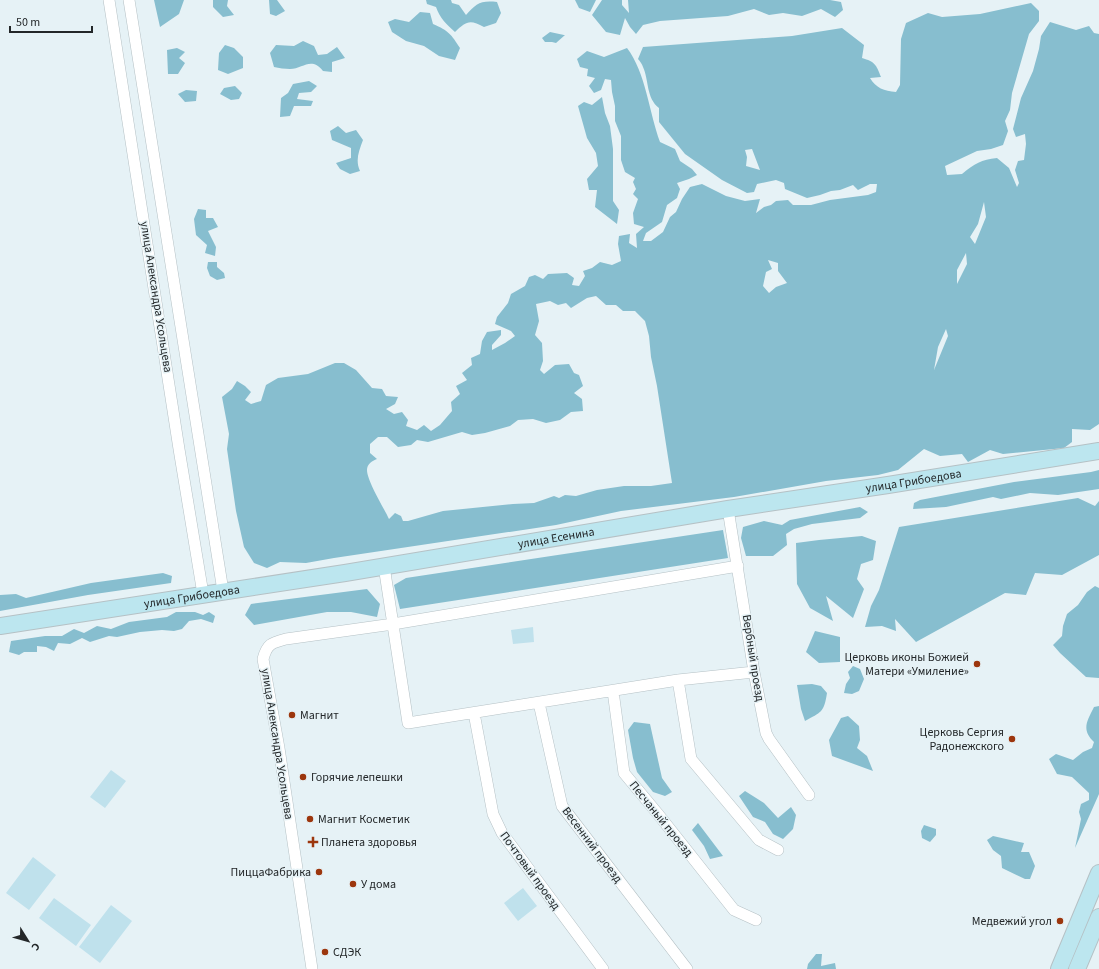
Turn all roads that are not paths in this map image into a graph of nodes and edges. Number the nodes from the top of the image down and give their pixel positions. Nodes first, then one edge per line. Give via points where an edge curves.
1 (110, 0) edge
2 (129, 0) edge
3 (1099, 451) edge
4 (728, 509) junction
5 (384, 566) junction
6 (738, 566) junction
7 (223, 591) junction
8 (203, 594) junction
9 (393, 624) junction
10 (0, 626) edge
11 (754, 672) junction
12 (678, 680) junction
13 (613, 692) junction
14 (539, 703) junction
15 (474, 713) junction
16 (809, 795) dead end
17 (778, 850) dead end
18 (1099, 873) edge
19 (1099, 917) edge
20 (756, 920) dead end
21 (312, 969) edge
22 (603, 969) edge
23 (687, 969) edge
24 (1058, 969) edge
25 (1077, 969) edge

1 - 8 street, улица Александра Усольцева
2 - 7 street, улица Александра Усольцева
3 - 4 main road, улица Грибоедова
4 - 5 main road, улица Есенина
4 - 6 street, Вербный проезд
5 - 7 main road, улица Грибоедова
5 - 9 street
6 - 9 street
6 - 11 street, Вербный проезд
7 - 8 main road, улица Грибоедова
8 - 10 main road, улица Грибоедова
9 - 15 street via 408,723
9 - 21 street, улица Александра Усольцева via 273,642 266,648 263,659
11 - 12 street
11 - 16 street, Вербный проезд via 766,733
12 - 13 street
12 - 17 street via 691,759 759,840
13 - 14 street
13 - 20 street, Песчаный проезд via 624,773 734,910
14 - 15 street
14 - 23 street, Весенний проезд via 562,806
15 - 22 street, Почтовый проезд via 493,814 502,834
18 - 24 main road
19 - 25 main road

